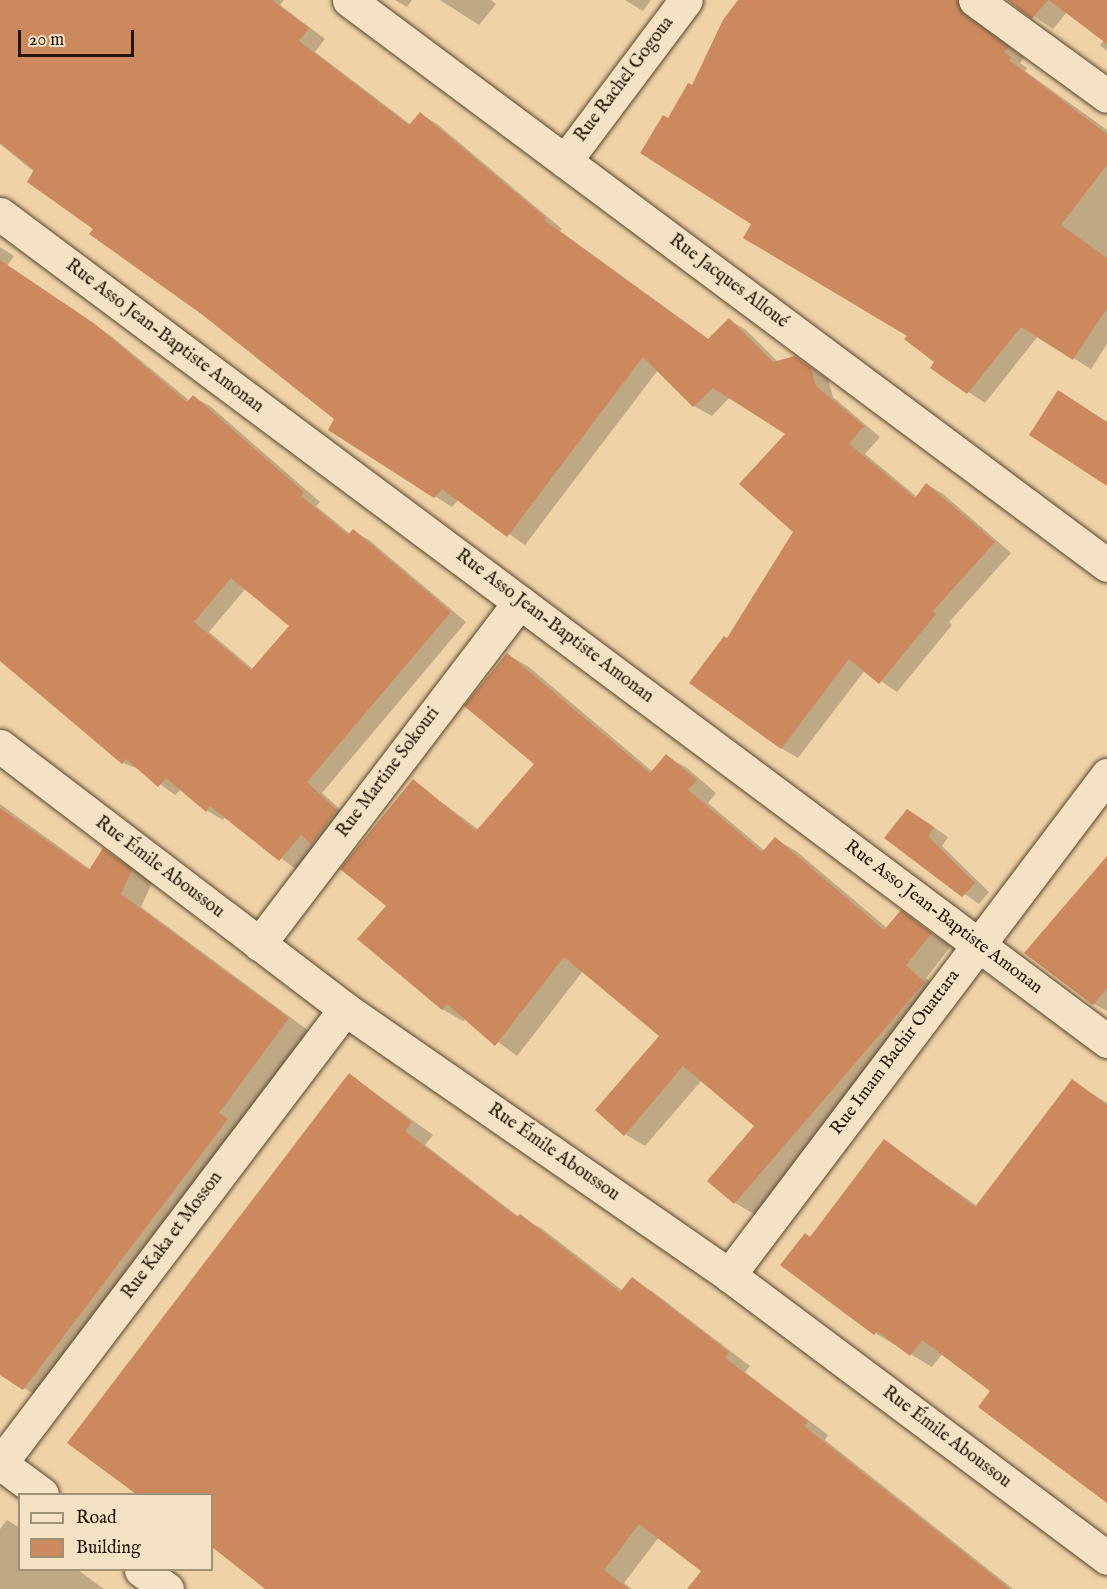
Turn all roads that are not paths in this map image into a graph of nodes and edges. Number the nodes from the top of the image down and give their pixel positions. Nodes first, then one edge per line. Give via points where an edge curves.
1 (349, 0) edge
2 (686, 0) edge
3 (975, 0) edge
4 (1107, 96) edge
5 (565, 161) junction
6 (0, 214) edge
7 (1107, 565) edge
8 (519, 602) junction
9 (0, 746) edge
10 (1107, 775) edge
11 (259, 944) junction
12 (978, 944) junction
13 (345, 1009) junction
14 (1107, 1041) edge
15 (729, 1275) junction
16 (0, 1463) edge
17 (41, 1493) edge
18 (1107, 1558) edge
19 (144, 1571) edge
20 (167, 1589) edge

1 - 5 street, Rue Jacques Alloué
2 - 5 street, Rue Rachel Gogoua
3 - 4 street
5 - 7 street, Rue Jacques Alloué
6 - 8 street, Rue Asso Jean-Baptiste Amonan
8 - 11 street, Rue Martine Sokouri
8 - 12 street, Rue Asso Jean-Baptiste Amonan
9 - 11 street, Rue Émile Aboussou
10 - 12 street, Rue Imam Bachir Ouattara
11 - 13 street, Rue Émile Aboussou
12 - 14 street, Rue Asso Jean-Baptiste Amonan
12 - 15 street, Rue Imam Bachir Ouattara
13 - 15 street, Rue Émile Aboussou
13 - 16 street, Rue Kaka et Mosson
15 - 18 street, Rue Émile Aboussou
16 - 17 street
19 - 20 street

